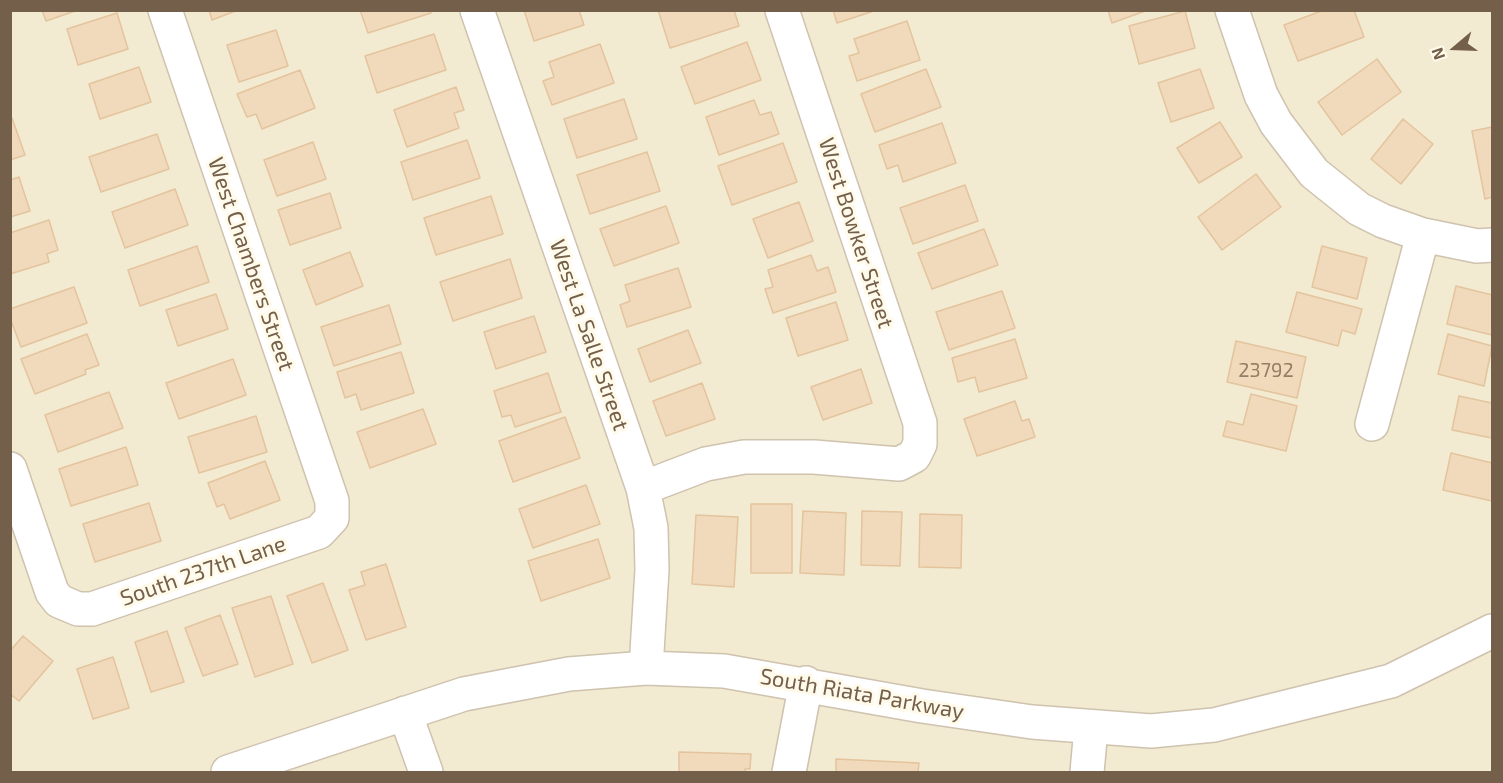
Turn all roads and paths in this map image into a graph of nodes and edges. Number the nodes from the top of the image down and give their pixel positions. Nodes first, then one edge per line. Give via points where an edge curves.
1 (165, 10) edge
2 (477, 10) edge
3 (782, 10) edge
4 (1232, 10) edge
5 (1423, 235) junction
6 (1492, 245) edge
7 (1372, 424) dead end
8 (10, 469) edge
9 (643, 488) junction
10 (332, 518) joint
11 (1492, 631) edge
12 (646, 668) junction
13 (806, 683) junction
14 (405, 713) junction
15 (1091, 728) junction
16 (228, 772) edge
17 (426, 772) edge
18 (789, 772) edge
19 (1087, 772) edge

1 - 10 street, West Chambers Street via 332,501
2 - 9 street, West La Salle Street
3 - 9 street, West Bowker Street via 920,423 920,444 914,456 891,465 814,457 744,457 706,464
4 - 5 street via 1261,95 1296,153 1359,209
5 - 6 street via 1477,246
5 - 7 street
8 - 10 street, South 237th Lane via 52,592 67,606 78,609 92,609 319,532
9 - 12 street, West La Salle Street via 651,528 652,570
11 - 15 street, South Riata Parkway via 1391,681 1292,707 1214,725 1151,730
12 - 13 street, South Riata Parkway via 724,671
12 - 14 street, South Riata Parkway via 521,682 464,694
13 - 15 street, South Riata Parkway via 922,706
13 - 18 street
14 - 16 street, South Riata Parkway
14 - 17 street
15 - 19 street

